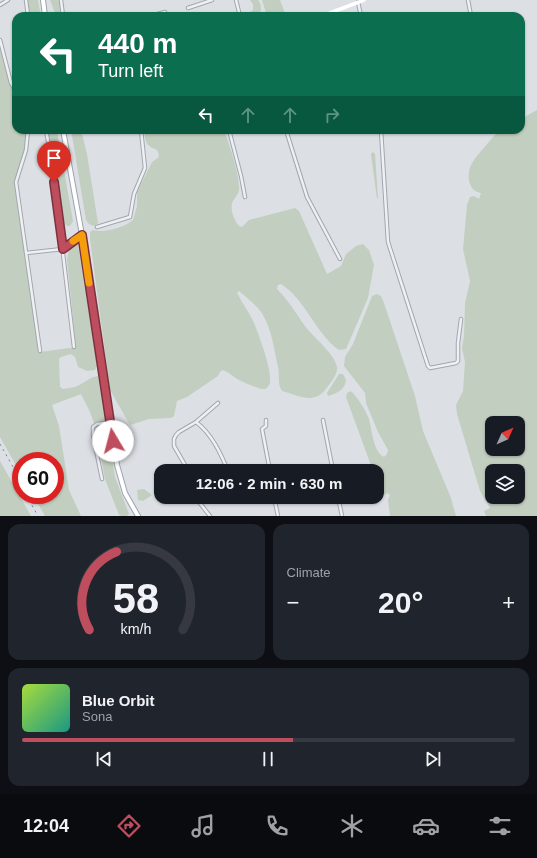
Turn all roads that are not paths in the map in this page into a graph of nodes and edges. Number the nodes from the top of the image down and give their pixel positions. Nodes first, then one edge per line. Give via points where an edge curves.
1 (8, 0) edge
2 (26, 0) edge
3 (43, 0) edge
4 (61, 0) edge
5 (212, 0) edge
6 (236, 0) edge
7 (364, 0) edge
8 (468, 0) edge
9 (358, 2) junction
10 (0, 5) edge
11 (188, 8) dead end
12 (28, 12) edge
13 (44, 12) edge
14 (62, 12) edge
15 (239, 12) edge
16 (332, 12) edge
17 (360, 12) edge
18 (470, 12) edge
19 (0, 40) edge
20 (12, 83) edge
21 (28, 134) edge
22 (47, 134) edge
23 (64, 134) edge
24 (142, 134) edge
25 (230, 134) edge
26 (287, 134) edge
27 (381, 134) edge
28 (245, 197) dead end
29 (97, 227) dead end
30 (82, 235) junction
31 (63, 249) junction
32 (26, 253) junction
33 (340, 259) dead end
34 (461, 319) dead end
35 (74, 347) dead end
36 (40, 351) dead end
37 (218, 403) dead end
38 (266, 420) dead end
39 (323, 420) dead end
40 (110, 422) junction
41 (196, 422) junction
42 (184, 464) edge
43 (225, 464) edge
44 (269, 464) edge
45 (332, 464) edge
46 (102, 479) dead end
47 (201, 504) edge
48 (275, 504) edge
49 (339, 504) edge
50 (137, 516) edge
51 (210, 516) edge
52 (278, 516) edge
53 (342, 516) edge

1 - 10 street
2 - 12 street
3 - 13 main road
4 - 14 street
5 - 11 street
6 - 15 street
7 - 9 main road
8 - 18 street
9 - 16 main road
9 - 17 street
19 - 20 street
21 - 32 street via 26,150 16,182
22 - 31 street
23 - 30 main road
24 - 29 street via 146,168 134,194 130,217
25 - 28 street
26 - 33 street via 307,197
27 - 34 street via 388,242 430,368 458,361
30 - 31 street
30 - 40 main road
31 - 32 street
31 - 35 street
32 - 36 street
37 - 41 street
38 - 44 street via 266,426 262,429
39 - 45 street
40 - 46 street via 93,427
40 - 50 main road via 121,482
41 - 42 street via 178,432 174,438 174,446
41 - 43 street via 216,446
47 - 51 street
48 - 52 street
49 - 53 street

